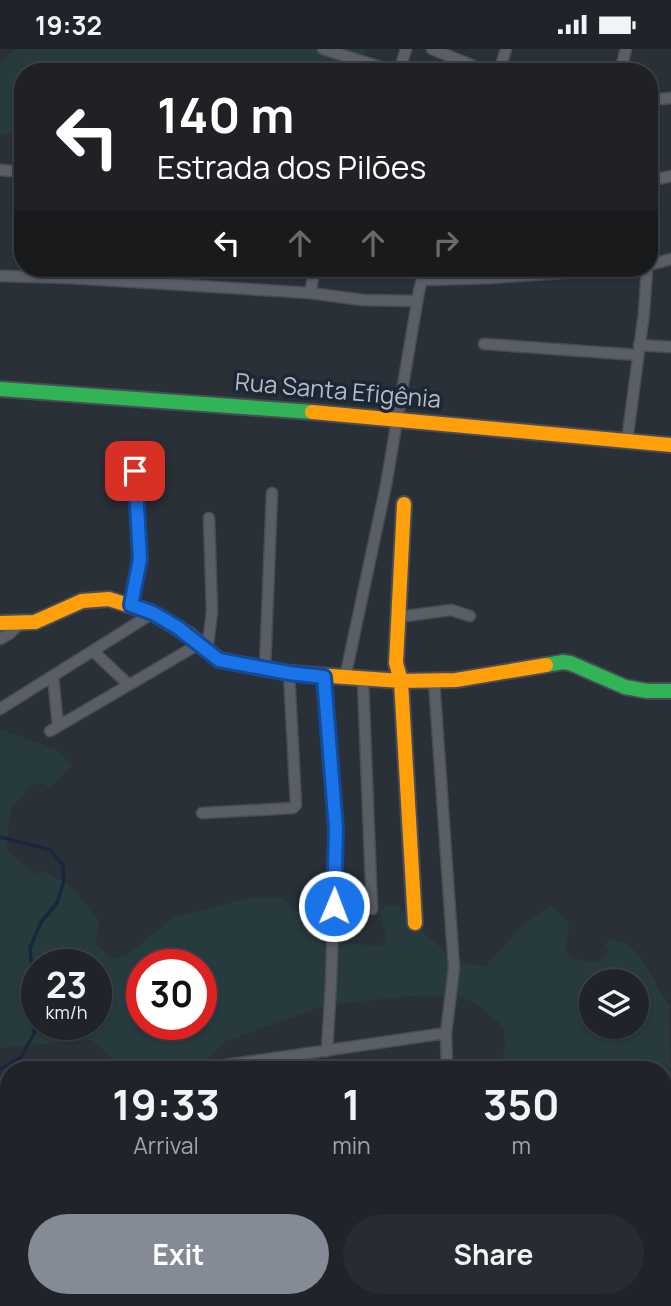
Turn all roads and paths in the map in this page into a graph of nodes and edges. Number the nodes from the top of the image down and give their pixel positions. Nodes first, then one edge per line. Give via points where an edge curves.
1 (323, 49) edge
2 (432, 49) edge
3 (368, 63) edge
4 (466, 63) edge
5 (36, 277) edge
6 (313, 277) edge
7 (423, 277) edge
8 (470, 277) edge
9 (647, 277) edge
10 (422, 280) junction
11 (310, 293) junction
12 (417, 301) junction
13 (484, 344) dead end
14 (671, 347) edge
15 (638, 350) junction
16 (0, 389) edge
17 (398, 418) junction
18 (627, 441) junction
19 (671, 445) edge
20 (136, 458) dead end
21 (272, 493) dead end
22 (404, 504) dead end
23 (209, 518) dead end
24 (131, 605) junction
25 (153, 613) junction
26 (470, 616) dead end
27 (398, 617) junction
28 (22, 622) junction
29 (0, 623) edge
30 (0, 639) edge
31 (203, 648) junction
32 (93, 651) junction
33 (265, 668) junction
34 (289, 673) junction
35 (53, 676) junction
36 (324, 677) junction
37 (345, 678) junction
38 (363, 680) junction
39 (434, 680) junction
40 (401, 681) junction
41 (128, 684) junction
42 (671, 691) edge
43 (0, 709) edge
44 (202, 813) dead end
45 (372, 909) dead end
46 (415, 923) dead end
47 (446, 1033) junction
48 (327, 1051) junction
49 (256, 1061) edge
50 (447, 1061) edge

1 - 3 street
2 - 4 street
5 - 11 street
6 - 11 street
7 - 10 street
8 - 10 street
9 - 15 street
10 - 12 street
11 - 12 street
12 - 17 street
13 - 15 street
14 - 15 street
15 - 18 street
16 - 17 street, Rua Santa Efigênia
17 - 18 street, Rua Santa Efigênia
17 - 37 street
18 - 19 street, Rua Santa Efigênia
20 - 24 street via 140,559
21 - 33 street
22 - 27 street
23 - 31 street via 212,612
24 - 25 street
24 - 28 street via 93,599 35,622
25 - 31 street
25 - 32 street
26 - 27 street via 452,610
27 - 40 street via 396,663
28 - 29 street
28 - 30 street
31 - 33 street via 225,662
31 - 41 street
32 - 35 street
32 - 41 street
33 - 34 street
34 - 36 street
34 - 44 street via 297,803 293,808
35 - 41 street via 54,728
35 - 43 street
36 - 37 street
36 - 48 street via 336,829
37 - 38 street
38 - 40 street
38 - 45 street
39 - 40 street
39 - 42 street via 479,678 563,663 575,664 625,688
39 - 47 street via 454,968
40 - 46 street
47 - 48 street
47 - 50 street
48 - 49 street

